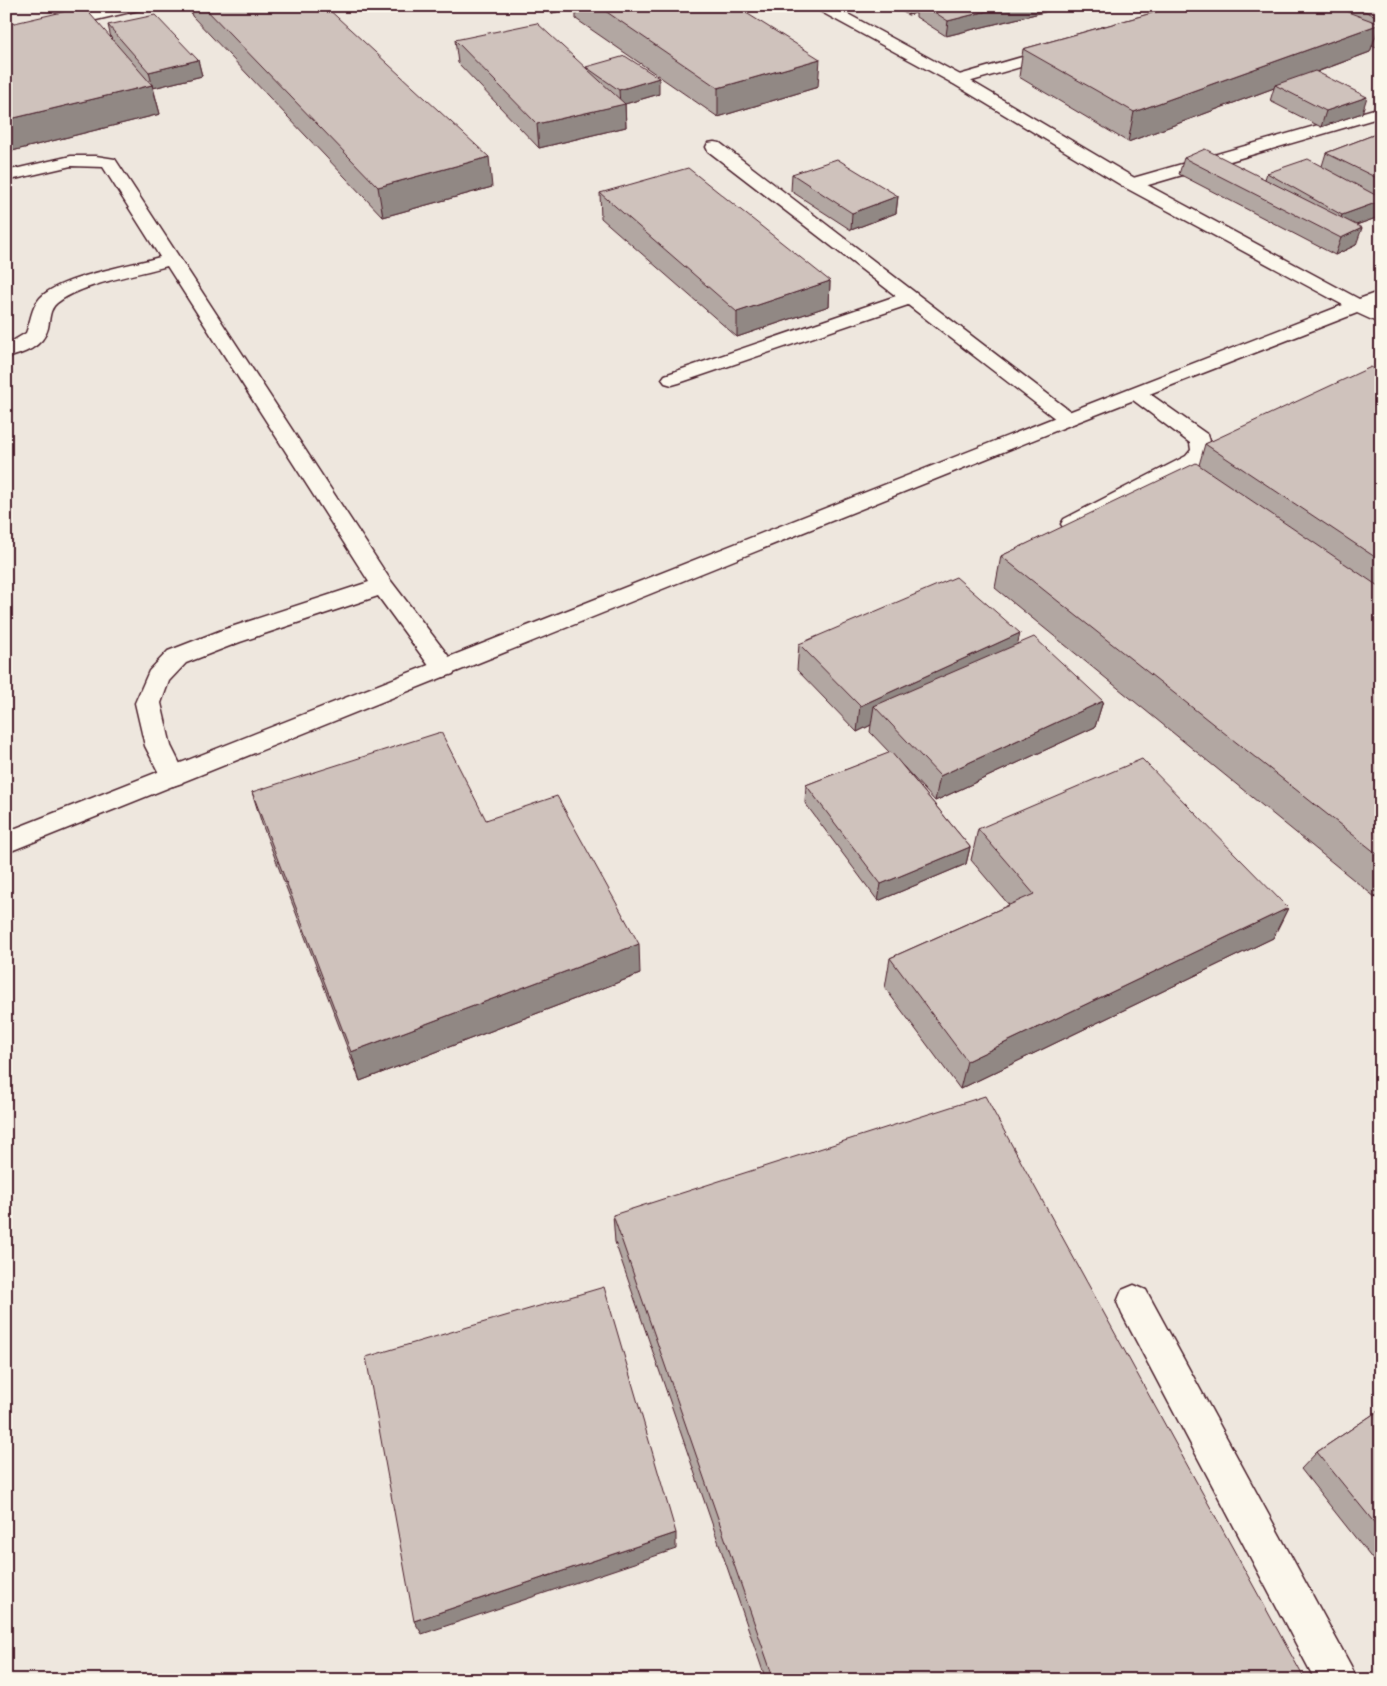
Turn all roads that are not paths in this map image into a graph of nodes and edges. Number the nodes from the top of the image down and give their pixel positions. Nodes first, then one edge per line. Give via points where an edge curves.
1 (139, 6) edge
2 (821, 6) edge
3 (6, 36) edge
4 (1074, 47) edge
5 (958, 80) junction
6 (1381, 112) edge
7 (714, 147) dead end
8 (6, 176) edge
9 (1132, 184) junction
10 (172, 259) junction
11 (1381, 297) edge
12 (910, 298) junction
13 (1359, 306) junction
14 (1381, 318) edge
15 (6, 352) edge
16 (672, 379) dead end
17 (1136, 393) junction
18 (1068, 419) junction
19 (1059, 530) edge
20 (383, 586) junction
21 (444, 668) junction
22 (173, 776) junction
23 (6, 843) edge
24 (1134, 1302) dead end
25 (1337, 1680) edge

1 - 3 street
2 - 5 street
4 - 5 street
5 - 9 street
6 - 9 street
7 - 12 street
8 - 10 street via 76,160 109,163
9 - 13 street
10 - 15 street via 66,290 49,300 40,315 38,331 27,344
10 - 20 street
11 - 13 street
12 - 16 street
12 - 18 street
13 - 14 street
13 - 17 street
17 - 18 street
17 - 19 street via 1200,440 1202,450 1194,461
18 - 21 street
20 - 21 street
20 - 22 street via 177,657 158,676 148,703 158,746
21 - 22 street
22 - 23 street
24 - 25 street

